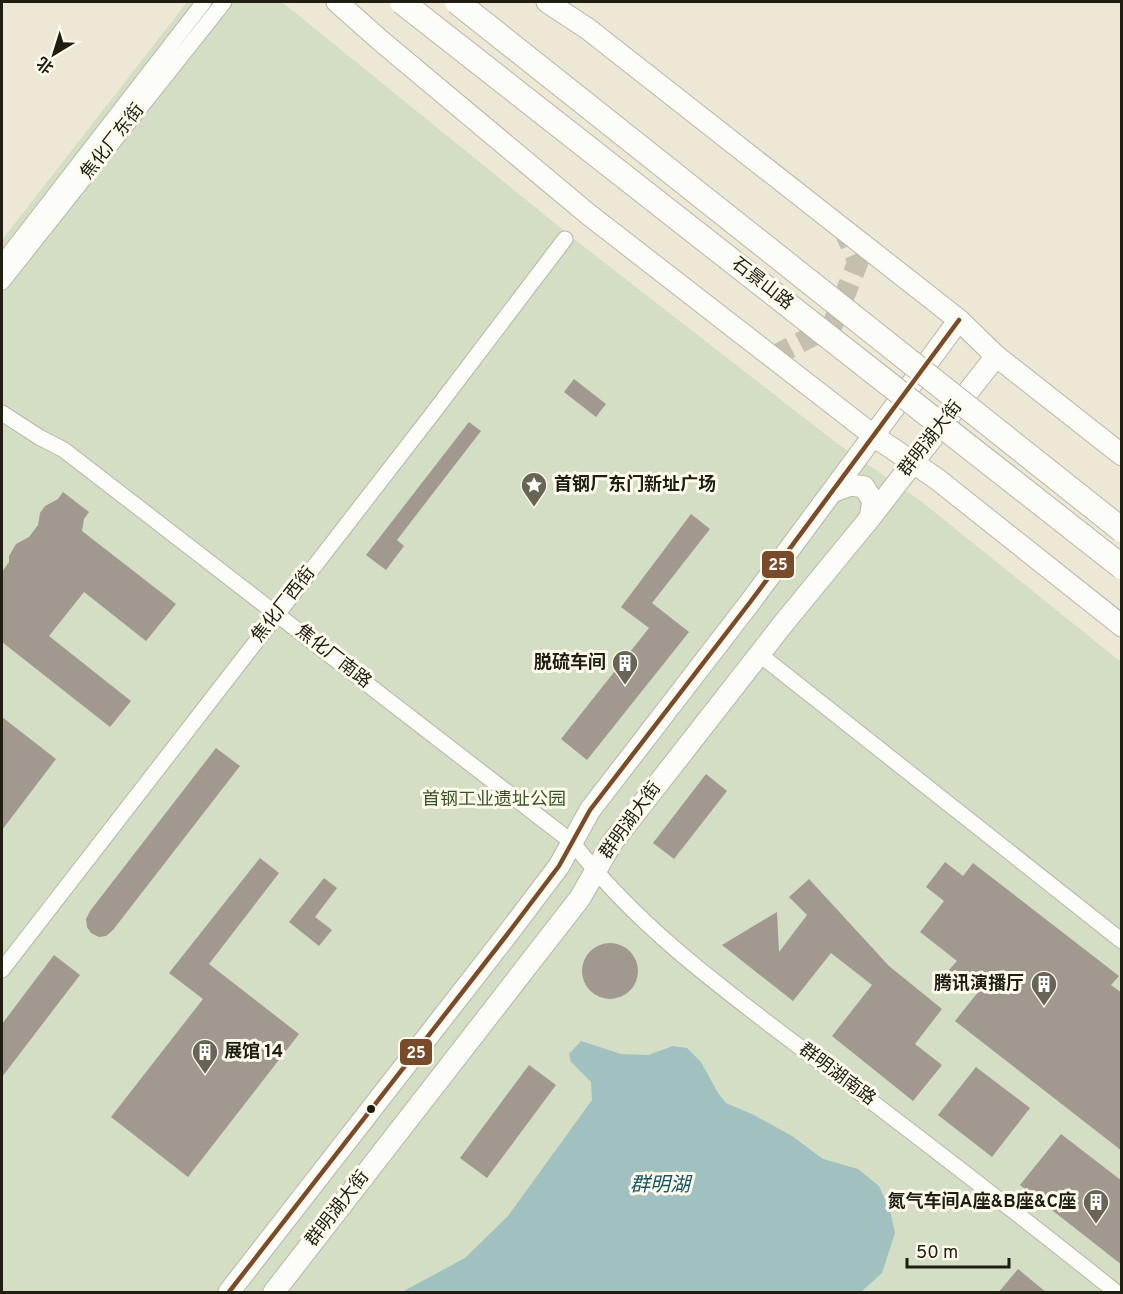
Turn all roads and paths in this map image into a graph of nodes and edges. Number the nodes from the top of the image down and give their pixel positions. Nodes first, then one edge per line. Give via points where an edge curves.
1 (204, 2) edge
2 (224, 2) edge
3 (337, 2) edge
4 (402, 2) edge
5 (457, 2) edge
6 (547, 2) edge
7 (565, 239) dead end
8 (2, 263) edge
9 (2, 282) edge
10 (959, 320) junction
11 (996, 356) junction
12 (2, 412) edge
13 (874, 436) junction
14 (1122, 455) edge
15 (912, 462) junction
16 (832, 492) junction
17 (870, 518) junction
18 (1122, 530) edge
19 (1122, 567) edge
20 (277, 613) junction
21 (1122, 626) edge
22 (759, 654) junction
23 (573, 843) junction
24 (595, 872) junction
25 (1122, 941) edge
26 (2, 970) edge
27 (229, 1293) edge
28 (274, 1293) edge
29 (1116, 1293) edge

1 - 8 street, 焦化厂东街
2 - 9 street, 焦化厂东街
3 - 13 main road via 588,214
4 - 19 main road, 石景山路, bridge
5 - 18 main road, 石景山路, bridge
6 - 10 main road via 588,29
7 - 20 street, 焦化厂西街
10 - 11 main road
10 - 13 main road, 群明湖大街
11 - 14 main road
11 - 15 main road, 群明湖大街
12 - 20 street, 焦化厂南路 via 64,450
13 - 15 main road
13 - 16 main road, 群明湖大街
15 - 17 main road, 群明湖大街
15 - 21 main road
16 - 17 main road via 851,485 864,487 873,501
16 - 23 main road, 群明湖大街 via 590,810
17 - 22 main road, 群明湖大街
20 - 23 street, 焦化厂南路
20 - 26 street, 焦化厂西街
22 - 24 main road, 群明湖大街 via 611,844
22 - 25 street
23 - 24 street, 群明湖南路
23 - 27 main road, 群明湖大街 via 506,936
24 - 28 main road, 群明湖大街 via 580,898
24 - 29 street, 群明湖南路 via 701,971 1004,1202

